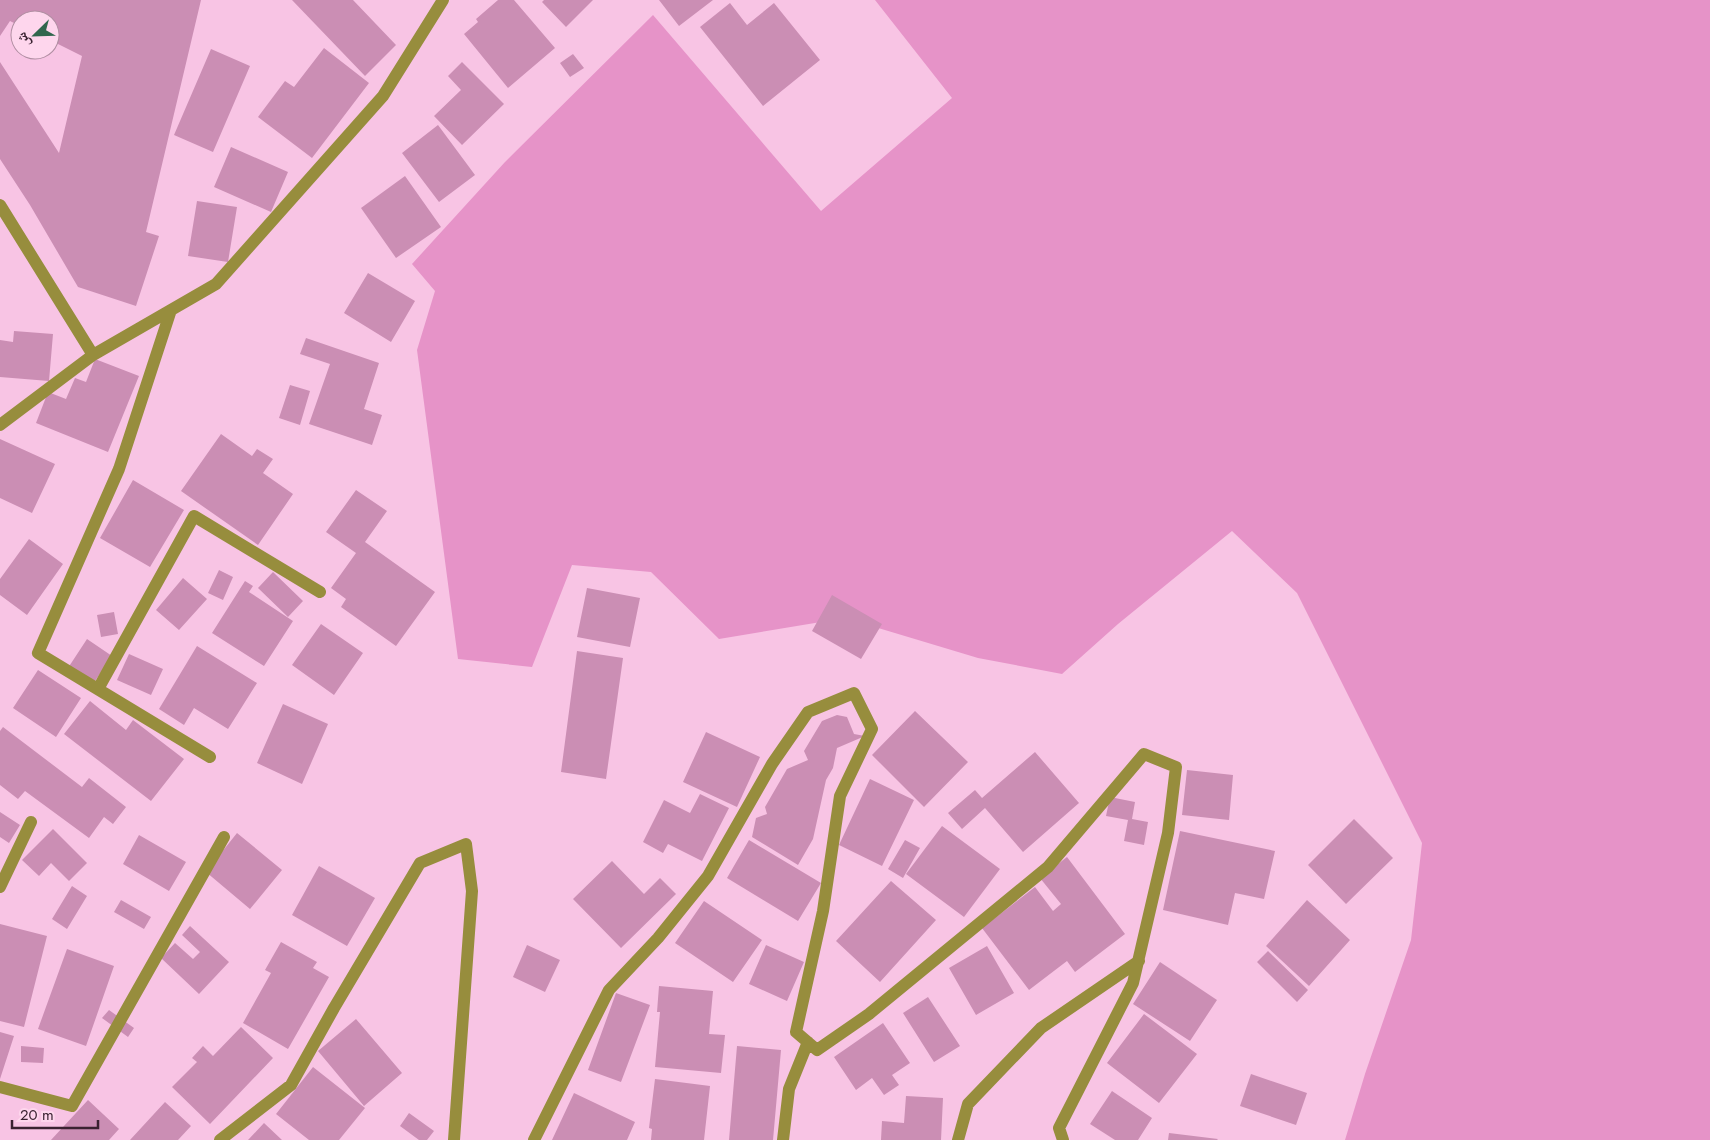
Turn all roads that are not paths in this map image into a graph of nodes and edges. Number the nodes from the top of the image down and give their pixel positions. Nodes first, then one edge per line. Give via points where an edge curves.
1 (443, 0) edge
2 (0, 205) edge
3 (171, 310) junction
4 (93, 355) junction
5 (0, 425) edge
6 (320, 592) dead end
7 (98, 689) junction
8 (210, 758) dead end
9 (31, 822) dead end
10 (224, 837) dead end
11 (0, 887) edge
12 (1139, 960) junction
13 (808, 1042) junction
14 (0, 1087) edge
15 (1060, 1136) edge
16 (220, 1140) edge
17 (454, 1140) edge
18 (534, 1140) edge
19 (783, 1140) edge
20 (958, 1140) edge

1 - 3 street via 383,96 216,284
2 - 4 street
3 - 4 street
3 - 7 street via 119,469 38,653
4 - 5 street
6 - 7 street via 194,516
7 - 8 street
9 - 11 street
10 - 14 street via 72,1106
12 - 13 street via 1168,833 1176,767 1144,754 1048,867 869,1014 817,1050
12 - 15 street via 1134,983
12 - 20 street via 1042,1028 968,1104
13 - 18 street via 796,1032 823,911 840,796 872,729 854,693 808,712 772,764 708,876 658,938 608,990
13 - 19 street via 790,1089
16 - 17 street via 290,1085 420,863 466,844 472,891

